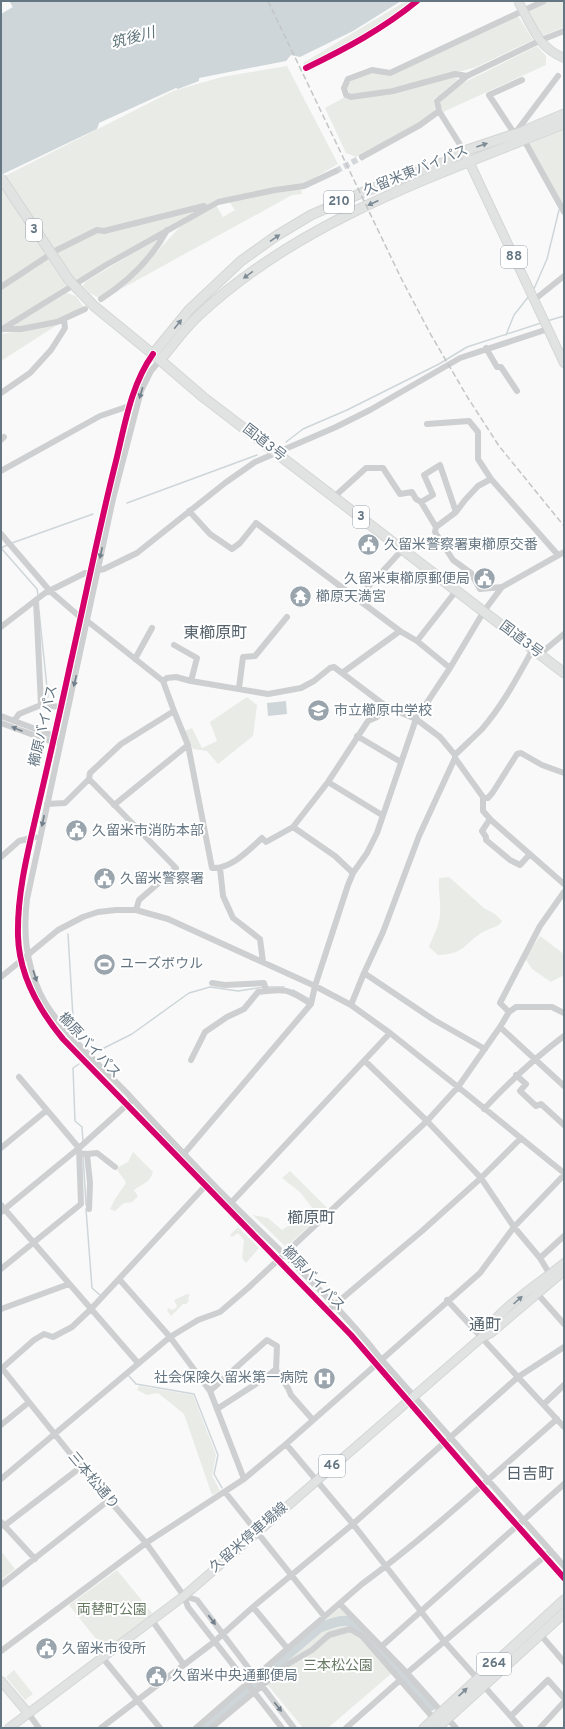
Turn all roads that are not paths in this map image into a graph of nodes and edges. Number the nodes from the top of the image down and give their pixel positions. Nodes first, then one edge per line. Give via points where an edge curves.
1 (518, 1) edge
2 (544, 1) edge
3 (564, 31) edge
4 (538, 38) junction
5 (564, 58) edge
6 (468, 76) junction
7 (558, 76) dead end
8 (522, 80) dead end
9 (439, 111) junction
10 (564, 114) edge
11 (564, 124) edge
12 (510, 135) junction
13 (524, 140) junction
14 (464, 151) junction
15 (362, 157) tunnel mouth
16 (468, 161) junction
17 (336, 171) tunnel mouth
18 (1, 178) edge
19 (214, 204) junction
20 (564, 212) edge
21 (167, 230) junction
22 (564, 276) edge
23 (71, 283) junction
24 (1, 288) edge
25 (101, 299) dead end
26 (534, 300) junction
27 (85, 309) dead end
28 (64, 320) junction
29 (2, 329) edge
30 (548, 329) junction
31 (486, 348) junction
32 (157, 357) junction
33 (564, 363) edge
34 (517, 391) dead end
35 (1, 393) edge
36 (130, 406) junction
37 (427, 424) dead end
38 (276, 453) junction
39 (1, 471) edge
40 (491, 479) junction
41 (334, 497) junction
42 (110, 498) junction
43 (421, 502) junction
44 (189, 511) junction
45 (456, 512) junction
46 (436, 527) junction
47 (1, 534) edge
48 (403, 548) junction
49 (561, 553) edge
50 (98, 570) junction
51 (90, 572) junction
52 (502, 587) junction
53 (456, 591) junction
54 (48, 592) junction
55 (357, 599) junction
56 (37, 600) junction
57 (484, 611) junction
58 (80, 617) junction
59 (287, 617) dead end
60 (86, 620) junction
61 (1, 627) edge
62 (152, 628) dead end
63 (400, 631) junction
64 (564, 634) edge
65 (417, 641) junction
66 (174, 645) dead end
67 (536, 652) junction
68 (135, 659) junction
69 (450, 668) junction
70 (342, 673) junction
71 (564, 673) edge
72 (163, 681) junction
73 (191, 681) junction
74 (239, 688) junction
75 (41, 705) junction
76 (60, 707) junction
77 (387, 708) junction
78 (174, 712) junction
79 (1, 716) edge
80 (416, 719) junction
81 (14, 721) junction
82 (2, 725) edge
83 (357, 736) junction
84 (53, 740) junction
85 (60, 743) junction
86 (188, 745) junction
87 (455, 756) junction
88 (401, 762) junction
89 (564, 773) edge
90 (88, 779) junction
91 (328, 782) junction
92 (484, 798) junction
93 (47, 804) junction
94 (114, 805) junction
95 (382, 815) junction
96 (490, 819) junction
97 (293, 827) junction
98 (32, 837) junction
99 (40, 838) junction
100 (530, 854) junction
101 (1, 857) edge
102 (220, 868) junction
103 (353, 873) junction
104 (564, 884) edge
105 (564, 892) edge
106 (136, 910) junction
107 (28, 955) junction
108 (20, 961) junction
109 (263, 962) junction
110 (364, 973) junction
111 (1, 977) edge
112 (212, 983) dead end
113 (315, 986) junction
114 (266, 990) junction
115 (311, 1004) junction
116 (351, 1005) junction
117 (509, 1012) junction
118 (564, 1013) edge
119 (500, 1027) junction
120 (390, 1033) junction
121 (563, 1037) edge
122 (485, 1049) junction
123 (534, 1059) junction
124 (191, 1060) dead end
125 (365, 1061) junction
126 (516, 1075) junction
127 (19, 1077) dead end
128 (564, 1086) edge
129 (458, 1087) junction
130 (130, 1102) junction
131 (484, 1109) junction
132 (47, 1110) junction
133 (427, 1121) junction
134 (564, 1125) edge
135 (521, 1138) junction
136 (1, 1148) edge
137 (79, 1151) junction
138 (87, 1154) junction
139 (182, 1156) junction
140 (115, 1167) dead end
141 (564, 1174) edge
142 (481, 1178) junction
143 (208, 1183) junction
144 (229, 1205) junction
145 (2, 1209) edge
146 (89, 1209) dead end
147 (514, 1226) junction
148 (564, 1236) edge
149 (34, 1243) junction
150 (284, 1254) junction
151 (540, 1258) junction
152 (278, 1259) junction
153 (564, 1264) edge
154 (1, 1270) edge
155 (564, 1271) edge
156 (552, 1277) junction
157 (119, 1279) junction
158 (69, 1284) junction
159 (534, 1290) junction
160 (447, 1300) junction
161 (334, 1306) junction
162 (1, 1309) edge
163 (91, 1309) junction
164 (327, 1311) junction
165 (564, 1324) edge
166 (170, 1337) junction
167 (481, 1338) junction
168 (564, 1347) edge
169 (381, 1359) junction
170 (138, 1364) junction
171 (376, 1364) junction
172 (1, 1368) edge
173 (276, 1369) junction
174 (518, 1377) junction
175 (564, 1386) edge
176 (210, 1391) junction
177 (411, 1398) junction
178 (28, 1403) junction
179 (544, 1404) junction
180 (217, 1409) junction
181 (557, 1418) junction
182 (313, 1420) junction
183 (1, 1425) edge
184 (564, 1427) edge
185 (54, 1434) junction
186 (452, 1437) junction
187 (444, 1443) junction
188 (286, 1444) junction
189 (81, 1467) junction
190 (1, 1479) edge
191 (244, 1479) junction
192 (488, 1479) junction
193 (316, 1480) junction
194 (564, 1484) edge
195 (482, 1486) junction
196 (225, 1492) junction
197 (109, 1500) junction
198 (523, 1520) junction
199 (2, 1524) edge
200 (353, 1524) junction
201 (518, 1527) junction
202 (256, 1531) junction
203 (146, 1543) junction
204 (551, 1551) junction
205 (544, 1556) junction
206 (35, 1559) junction
207 (564, 1566) edge
208 (385, 1567) junction
209 (292, 1575) junction
210 (564, 1578) edge
211 (1, 1585) edge
212 (184, 1596) junction
213 (564, 1600) edge
214 (340, 1604) junction
215 (253, 1607) junction
216 (420, 1610) junction
217 (564, 1613) edge
218 (324, 1616) junction
219 (151, 1619) junction
220 (222, 1634) junction
221 (540, 1634) junction
222 (444, 1641) junction
223 (214, 1642) junction
224 (382, 1646) junction
225 (287, 1648) junction
226 (1, 1651) edge
227 (512, 1653) junction
228 (102, 1657) junction
229 (564, 1662) edge
230 (184, 1665) junction
231 (407, 1673) junction
232 (254, 1676) junction
233 (1, 1681) edge
234 (399, 1681) junction
235 (247, 1682) junction
236 (480, 1682) junction
237 (261, 1685) junction
238 (254, 1691) junction
239 (564, 1698) edge
240 (138, 1701) junction
241 (564, 1702) edge
242 (28, 1713) junction
243 (445, 1715) junction
244 (511, 1716) junction
245 (438, 1725) edge
246 (293, 1726) edge
247 (9, 1728) edge
248 (39, 1728) edge
249 (101, 1728) edge
250 (160, 1728) edge
251 (196, 1728) edge
252 (211, 1728) edge
253 (282, 1728) edge
254 (285, 1728) edge
255 (346, 1728) edge
256 (424, 1728) edge
257 (456, 1728) edge
258 (521, 1728) edge
259 (540, 1728) edge

1 - 4 main road, bridge
2 - 6 street via 390,74 372,70 348,79 344,88 346,95 351,97 393,91 455,74
3 - 4 street
4 - 5 main road via 556,55
4 - 6 street
6 - 9 street via 437,101
7 - 12 street via 518,132
8 - 12 street via 489,95
9 - 14 street
9 - 15 street via 420,125
10 - 12 highway, 久留米東バイパス / 210
11 - 13 highway, 久留米東バイパス / 210
14 -> 12 highway, 久留米東バイパス / 210
13 - 16 highway, 久留米東バイパス / 210
13 - 20 street
14 - 16 main road, 88
32 -> 14 highway, 久留米東バイパス / 210 via 189,310 241,261 276,236 337,203 445,162
16 - 26 main road, 88
16 -> 32 highway, 久留米東バイパス / 210 via 373,202 288,246 220,296
17 - 19 street via 304,186 233,197
18 - 23 highway, 国道3号 / 3, bridge
19 - 21 street
19 - 24 street via 104,231 97,230 57,250
21 - 23 street
21 - 25 street via 156,250 135,274
22 - 26 street
23 - 29 street
23 - 32 highway, 国道3号 / 3 via 94,306
26 - 30 main road, 88
27 - 28 street
28 - 29 street via 21,329
28 - 35 street via 65,328 51,350 30,373
30 - 31 street
30 - 33 main road, 88
31 - 34 street via 497,367 501,367
31 - 38 street via 460,358 336,427
32 - 36 street, 櫛原バイパス via 138,378
32 - 38 highway, 国道3号 / 3 via 203,397
32 -> 42 street, 櫛原バイパス via 141,391
36 - 39 street via 100,416
36 - 42 street, 櫛原バイパス
37 - 40 street via 469,421 478,432 478,458
38 - 41 highway, 国道3号 / 3
38 - 44 street via 255,462
40 - 45 street via 478,486
40 - 49 street
41 - 43 street via 366,468 383,468 400,494 412,492
41 - 48 highway, 国道3号 / 3
42 -> 50 street, 櫛原バイパス via 110,515
42 - 51 street, 櫛原バイパス via 102,515
43 - 45 street via 433,495 424,475 440,465
43 - 46 street
44 - 50 street via 137,553
44 - 55 street via 210,534 232,549 256,523
45 - 46 street
46 - 52 street via 435,532 441,544 453,560 471,573 480,590
47 - 54 street
48 - 53 highway, 国道3号 / 3
48 - 55 street
49 - 52 street
50 - 51 street
50 - 60 street, 櫛原バイパス
51 - 54 street
51 - 58 street, 櫛原バイパス
52 - 57 street
53 - 57 highway, 国道3号 / 3
53 - 65 street
54 - 56 street
54 - 58 street
55 - 63 street
56 - 61 street
56 - 75 street
57 - 67 highway, 国道3号 / 3
57 - 69 street
58 - 60 street
58 - 76 street, 櫛原バイパス
59 - 74 street via 255,656 242,658
60 - 68 street
60 -> 85 street, 櫛原バイパス
62 - 68 street
63 - 65 street
63 - 70 street
64 - 67 street
65 - 69 street
66 - 73 street via 197,658
67 - 71 highway, 国道3号 / 3
67 - 87 street via 482,728
68 - 72 street
69 - 80 street
70 - 74 street via 334,667 330,668 301,688 268,694
70 - 77 street
72 - 73 street via 176,677
72 - 78 street
73 - 74 street
75 - 76 street
75 - 81 street via 19,714
76 - 84 street, 櫛原バイパス
77 - 80 street
77 - 83 street via 378,717 368,721
78 - 86 street
78 - 90 street via 121,744 90,773
79 - 81 street
80 - 87 street via 440,737
80 - 88 street
81 - 84 street
84 -> 82 street
83 - 88 street
83 - 91 street
84 - 85 street
84 - 98 street, 櫛原バイパス
85 - 93 street, 櫛原バイパス
86 - 94 street
86 - 102 street via 212,868
87 - 92 street
87 - 110 street via 419,836 383,932
88 - 95 street
89 - 92 street via 542,765 521,753 493,792 488,798
90 - 93 street via 65,803
90 - 94 street
91 - 95 street
91 - 97 street
92 - 96 street via 483,811
93 -> 99 street, 櫛原バイパス
94 - 106 street via 176,868 139,900
95 - 103 street via 367,853
96 - 100 street
96 - 100 street via 482,830 486,840 520,865
97 - 102 street via 266,842 262,838 246,852
97 - 103 street via 335,856
98 - 99 street
98 - 101 street via 19,841
98 - 108 street, 櫛原バイパス via 20,896
99 - 107 street, 櫛原バイパス via 24,920
100 - 104 street
102 - 109 street via 223,896 232,918 260,939
103 - 113 street
105 - 117 street via 540,926 500,1004
106 - 107 street via 98,912 83,917 58,930
106 - 109 street via 168,919
107 - 108 street
107 -> 130 street, 櫛原バイパス via 40,993 48,1007
108 - 111 street
108 - 130 street, 櫛原バイパス via 33,994 52,1026
109 - 113 street
110 - 116 street
110 - 122 street via 434,1020
112 - 114 street via 264,983
113 - 115 street
113 - 116 street
114 - 115 street via 278,988 294,993
114 - 124 street via 258,992 244,1009 205,1032
115 - 139 street
116 - 120 street
117 - 118 street via 516,1008 552,1007
117 - 119 street
119 - 122 street
119 - 123 street
120 - 125 street
120 - 129 street
121 - 123 street
122 - 129 street
123 - 126 street
123 - 128 street
125 - 133 street
125 - 144 street
126 - 131 street
126 - 134 street via 526,1084 520,1091 536,1106 541,1104
127 - 132 street
129 - 131 street
129 - 133 street
130 - 137 street
130 - 139 street, 櫛原バイパス
131 - 135 street
132 - 136 street
132 - 137 street
133 - 142 street
133 - 150 street
135 - 141 street
135 - 142 street
137 - 138 street
137 - 145 street
137 - 149 street via 81,1204
138 - 140 street via 96,1153
138 - 146 street
139 - 143 street, 櫛原バイパス
141 - 147 street
142 - 147 street
142 - 161 street
143 - 144 street, 櫛原バイパス
143 - 157 street
144 - 150 street, 櫛原バイパス
144 - 152 street, 櫛原バイパス
145 - 149 street
147 - 151 street
147 - 160 street via 480,1273
148 - 151 street
149 - 154 street
149 - 158 street
150 - 152 street
150 - 161 street, 櫛原バイパス
151 - 156 street
152 - 164 street, 櫛原バイパス
152 - 166 street via 220,1312 198,1320
153 - 156 main road, 久留米停車場線 / 46
155 - 156 main road, 久留米停車場線 / 46
156 - 159 main road, 久留米停車場線 / 46
157 - 163 street
157 - 166 street
158 - 162 street
158 - 163 street
159 - 165 street
159 - 167 main road, 久留米停車場線 / 46 via 487,1327
160 - 167 street
160 - 169 street
161 - 164 street
161 - 169 street, 櫛原バイパス via 359,1331
163 - 170 street
163 - 172 street via 72,1327 53,1337 44,1334 34,1340
164 - 171 street, 櫛原バイパス
166 - 170 street
166 - 176 street
167 - 174 street
167 - 177 main road, 久留米停車場線 / 46
168 - 174 street
169 - 171 street
169 - 177 street, 櫛原バイパス
170 - 185 street
171 - 177 street, 櫛原バイパス
171 - 182 street
172 - 178 street, 三本松通り
173 - 176 street via 278,1346 267,1340
173 - 180 street
173 - 182 street via 291,1395
174 - 179 street
174 - 186 street
175 - 179 street
176 - 180 street
177 - 186 street, 櫛原バイパス
177 - 187 street, 櫛原バイパス
177 - 193 main road, 久留米停車場線 / 46
178 - 183 street
178 - 185 street, 三本松通り
179 - 181 street
180 - 191 street
181 - 184 street
181 - 192 street
182 - 188 street
185 - 189 street, 三本松通り
185 - 190 street
186 - 187 street
186 - 192 street, 櫛原バイパス
187 - 195 street, 櫛原バイパス
187 - 200 street
188 - 191 street
188 - 193 street
189 - 197 street, 三本松通り
189 - 199 street
191 - 196 street
192 - 195 street
192 - 198 street, 櫛原バイパス
193 - 200 street
193 - 202 main road, 久留米停車場線 / 46
194 - 198 street
195 - 201 street, 櫛原バイパス
195 - 208 street
196 - 202 street
196 - 203 street
197 - 203 street, 三本松通り
197 - 206 street
198 - 201 street
198 - 204 street, 櫛原バイパス
199 - 206 street
200 - 208 street
200 - 209 street
201 - 205 street, 櫛原バイパス
201 - 216 street
202 - 209 street
202 - 212 main road, 久留米停車場線 / 46
203 - 212 street, 三本松通り
203 - 226 street
204 - 205 street
204 - 207 street, 櫛原バイパス
205 - 210 street, 櫛原バイパス
205 - 222 street
206 - 211 street
208 - 214 street
208 - 216 street
209 - 215 street
209 - 218 street
212 - 219 main road, 久留米停車場線 / 46
212 -> 220 street, 三本松通り via 197,1600
212 - 223 street, 三本松通り via 188,1607
213 - 227 highway, 264
214 - 218 street
214 - 224 street
215 - 220 street
215 - 225 street
216 - 222 street
216 - 224 street
217 - 221 highway, 264
218 - 225 street
219 - 228 main road, 久留米停車場線 / 46
219 - 230 street
220 - 223 street
220 - 232 street, 三本松通り
221 - 227 highway, 264
221 - 229 street
222 - 231 street
222 - 236 street
223 - 230 street
223 - 235 street, 三本松通り
224 - 231 street
225 - 232 street
227 - 236 highway, 264
228 - 240 street
228 - 242 main road, 久留米停車場線 / 46
230 - 240 street
231 - 243 street
232 - 235 street
232 - 237 street, 三本松通り
233 - 242 main road
234 - 237 street via 362,1636 350,1629 329,1635 312,1650 288,1664
234 - 245 street
234 - 255 street
235 - 238 street, 三本松通り
235 - 251 street
236 - 243 highway, 264
236 - 244 street
237 - 238 street
237 -> 246 street, 三本松通り
238 - 252 street
238 - 253 street, 三本松通り
239 - 244 street via 548,1680
240 - 249 street
240 - 250 street
241 - 259 street
242 - 247 main road, 久留米停車場線 / 46
242 - 248 street
243 - 245 highway, 264
243 - 257 street
244 - 258 street
245 - 256 highway, 264
246 - 254 street

